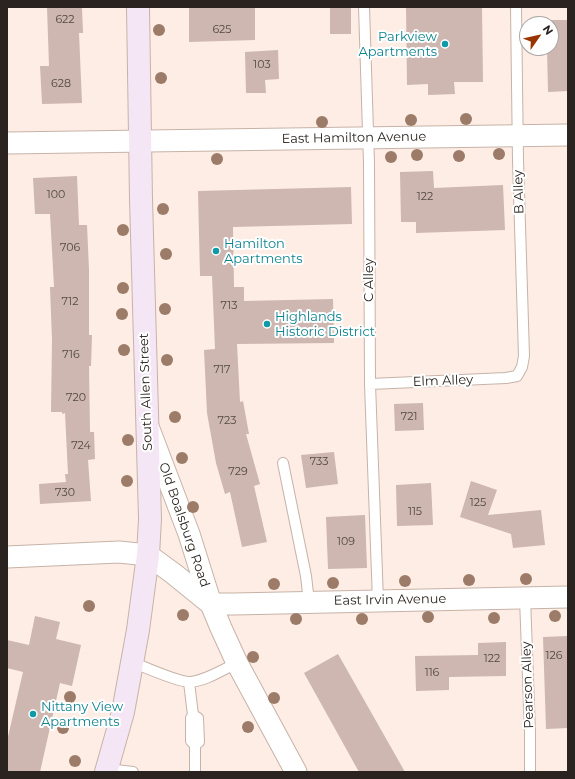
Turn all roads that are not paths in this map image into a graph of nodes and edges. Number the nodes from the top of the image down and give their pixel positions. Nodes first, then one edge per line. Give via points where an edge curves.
1 (138, 7) edge
2 (364, 7) edge
3 (516, 7) edge
4 (568, 135) edge
5 (518, 136) junction
6 (368, 138) junction
7 (140, 142) junction
8 (7, 144) edge
9 (517, 376) joint
10 (370, 384) junction
11 (147, 423) junction
12 (283, 463) dead end
13 (148, 555) junction
14 (7, 557) edge
15 (568, 597) edge
16 (525, 598) junction
17 (378, 601) junction
18 (309, 602) junction
19 (211, 604) junction
20 (132, 662) junction
21 (236, 663) junction
22 (190, 682) junction
23 (107, 770) edge
24 (133, 772) edge
25 (195, 772) edge
26 (294, 772) edge
27 (530, 772) edge

1 - 7 street, South Allen Street
2 - 6 lane, C Alley
3 - 5 lane, B Alley
4 - 5 street, East Hamilton Avenue
5 - 6 street, East Hamilton Avenue
5 - 9 lane, B Alley via 524,356 522,368
6 - 7 street, East Hamilton Avenue
6 - 10 lane, C Alley
7 - 8 street, East Hamilton Avenue
7 - 11 street, South Allen Street
9 - 10 lane, Elm Alley
10 - 17 lane, C Alley
11 - 13 street, South Allen Street via 150,519
11 - 19 street, Old Boalsburg Road via 189,534
12 - 18 lane
13 - 14 street via 120,552
13 - 19 street, Old Boalsburg Road
13 - 20 street, South Allen Street
15 - 16 street, East Irvin Avenue
16 - 17 street, East Irvin Avenue
16 - 27 lane, Pearson Alley
17 - 18 street, East Irvin Avenue
18 - 19 street, East Irvin Avenue
19 - 21 street, Old Boalsburg Road
20 - 22 lane via 172,678
20 - 23 street, South Allen Street via 123,712
21 - 22 lane
21 - 26 street, Old Boalsburg Road
22 - 25 lane via 193,715 191,741 195,745
23 - 24 lane

